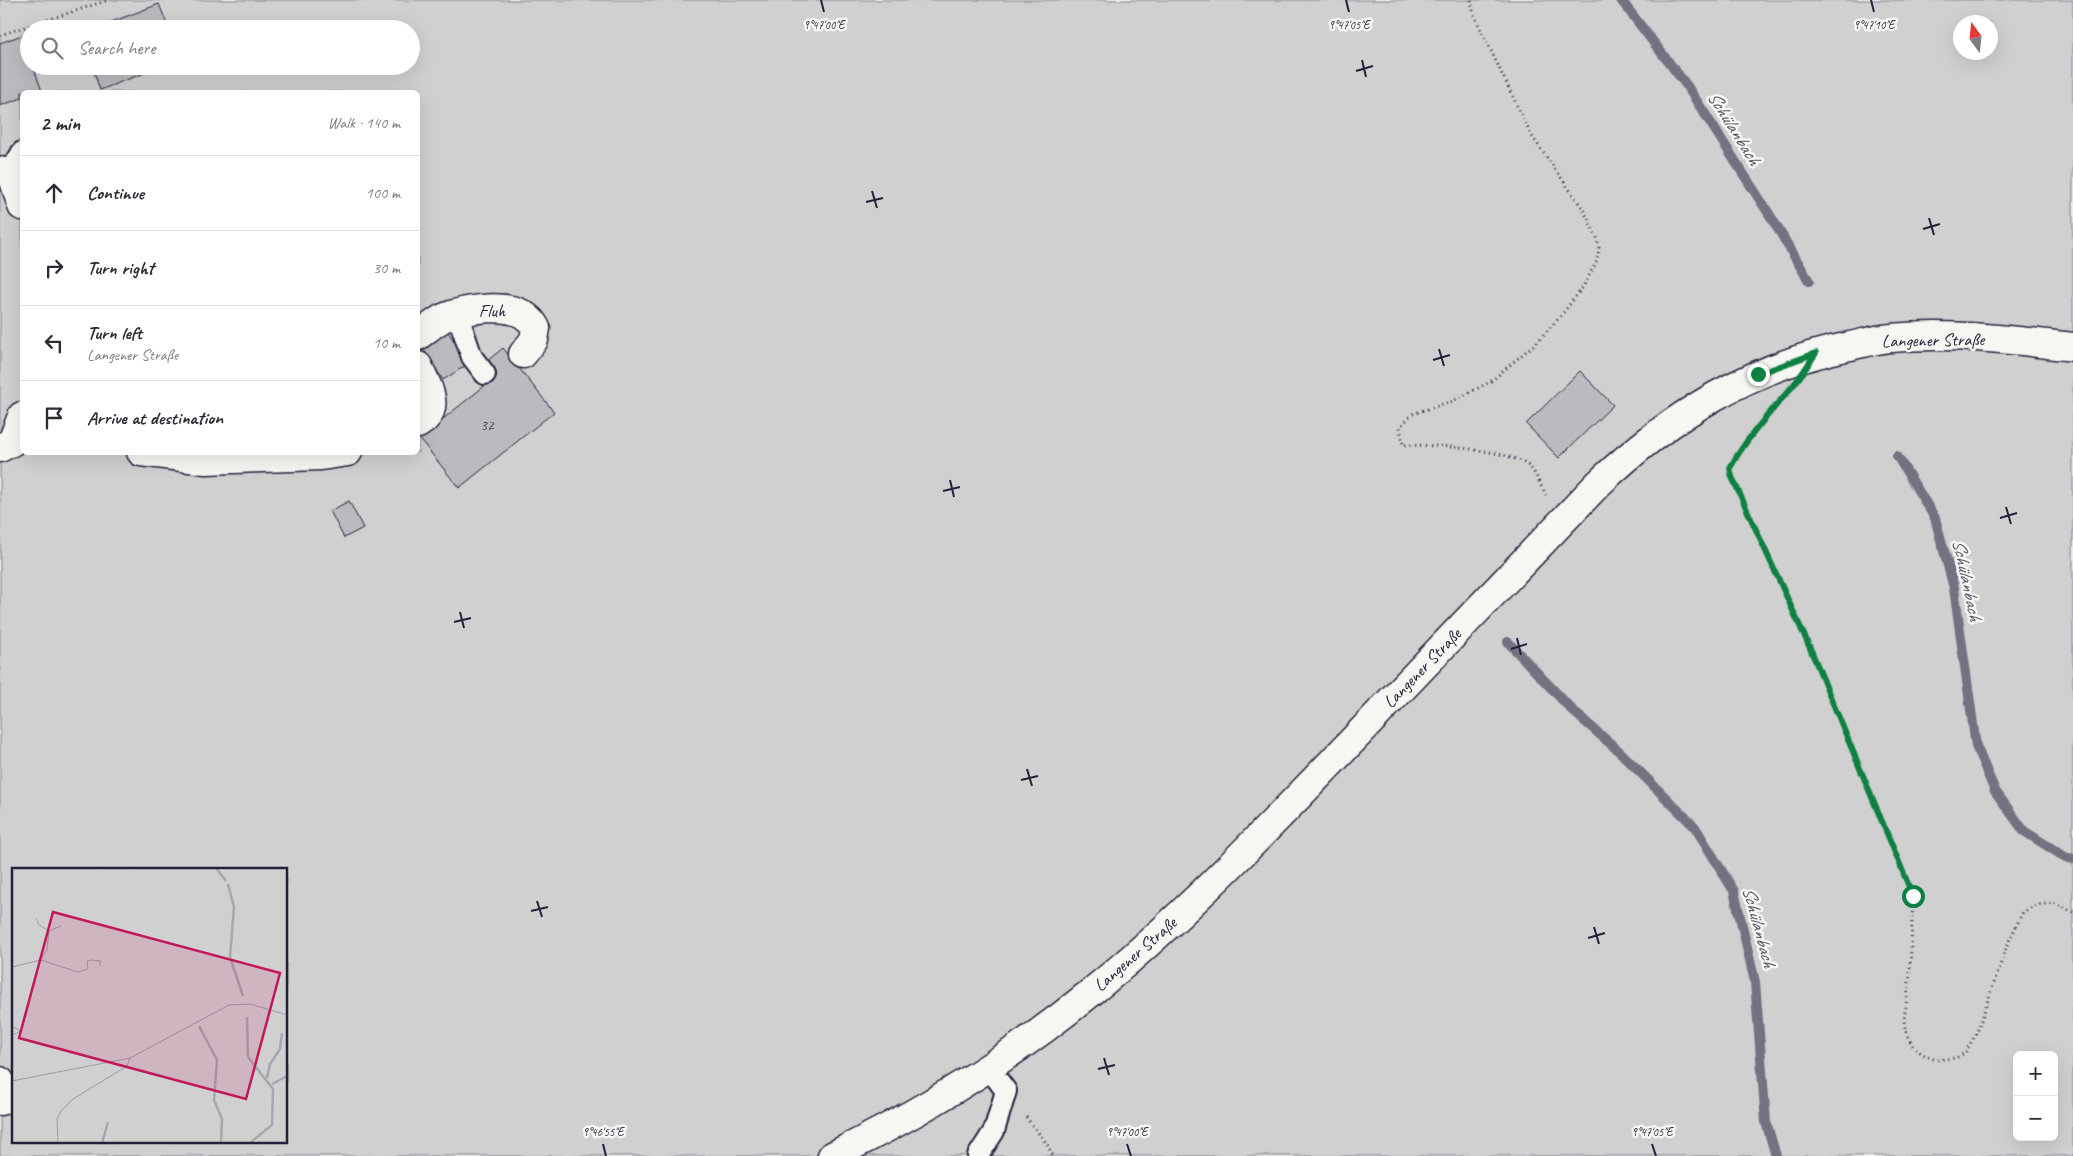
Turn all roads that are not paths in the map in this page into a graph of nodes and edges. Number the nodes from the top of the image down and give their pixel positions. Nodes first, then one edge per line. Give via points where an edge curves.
1 (11, 163) edge
2 (20, 198) edge
3 (457, 313) junction
4 (420, 335) edge
5 (2073, 347) edge
6 (523, 354) dead end
7 (420, 370) edge
8 (485, 374) dead end
9 (20, 421) edge
10 (420, 422) edge
11 (11, 444) edge
12 (165, 455) edge
13 (327, 455) edge
14 (988, 1067) junction
15 (0, 1081) edge
16 (0, 1101) edge
17 (832, 1156) edge
18 (978, 1156) edge

1 - 2 main road
3 - 4 main road, Fluh
3 - 6 main road, Fluh via 498,309 514,311 528,318 536,328 534,340
3 - 8 lane via 472,357
5 - 14 main road, Langener Straße via 1972,337 1891,338 1816,353 1758,374 1684,414 1628,456 1258,840 1196,900 1088,995
7 - 10 main road via 432,395 430,411
9 - 11 main road
12 - 13 main road via 206,460
14 - 17 main road, Langener Straße via 918,1110
14 - 18 lane via 1006,1091 994,1132
15 - 16 main road

